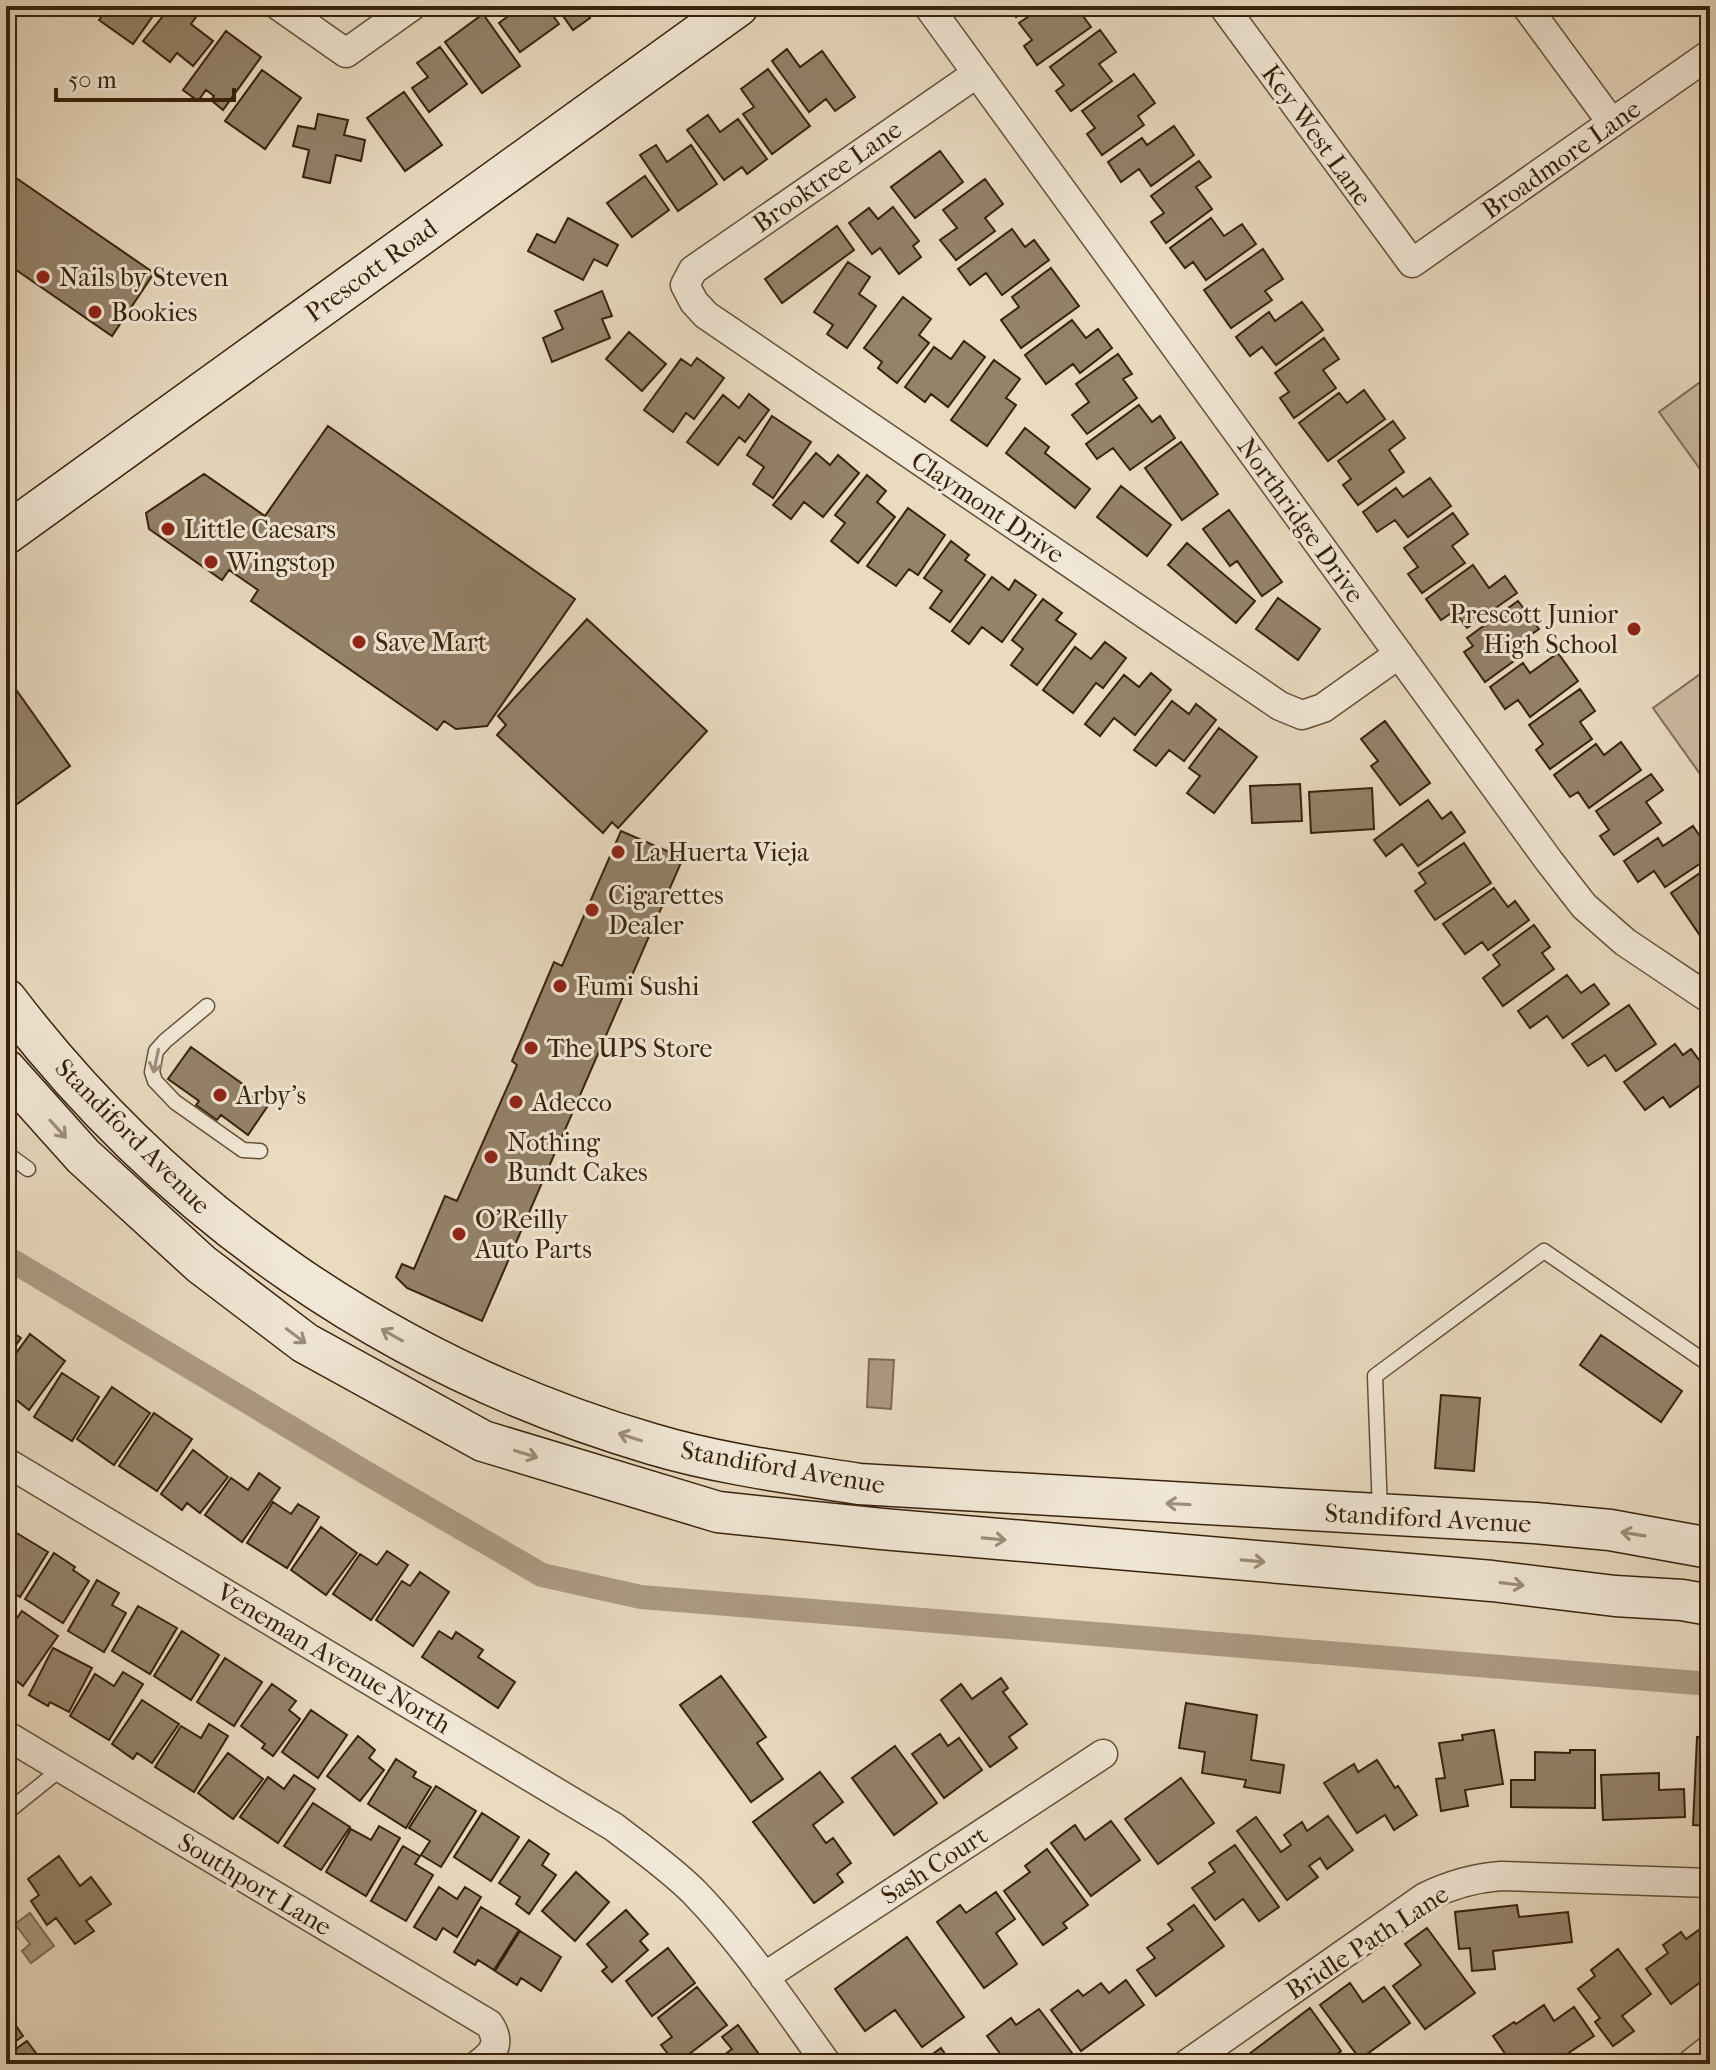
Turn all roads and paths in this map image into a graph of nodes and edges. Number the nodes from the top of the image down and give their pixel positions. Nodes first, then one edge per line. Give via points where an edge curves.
1 (279, 6) edge
2 (412, 6) edge
3 (738, 6) edge
4 (928, 6) edge
5 (1223, 6) edge
6 (1526, 6) edge
7 (1710, 54) edge
8 (976, 74) junction
9 (1612, 123) junction
10 (1412, 263) joint
11 (685, 285) joint
12 (6, 534) edge
13 (1399, 654) junction
14 (6, 999) edge
15 (1710, 999) edge
16 (207, 1006) dead end
17 (6, 1070) edge
18 (260, 1151) dead end
19 (6, 1153) edge
20 (28, 1169) dead end
21 (127, 1197) junction
22 (330, 1298) junction
23 (1710, 1365) edge
24 (6, 1462) edge
25 (983, 1492) junction
26 (1380, 1516) junction
27 (777, 1517) junction
28 (1710, 1548) edge
29 (1710, 1605) edge
30 (6, 1735) edge
31 (1103, 1754) dead end
32 (62, 1768) junction
33 (6, 1813) edge
34 (1710, 1883) edge
35 (764, 1977) junction
36 (1710, 2049) edge
37 (479, 2064) edge
38 (827, 2064) edge
39 (1187, 2064) edge
40 (1691, 2064) edge

1 - 2 street via 346,53
3 - 12 main road, Prescott Road
4 - 8 street, Northridge Drive
5 - 10 street, Key West Lane
6 - 9 street
7 - 9 street, Broadmore Lane
8 - 11 street, Brooktree Lane via 706,260
8 - 13 street, Northridge Drive
9 - 10 street, Broadmore Lane
11 - 13 street, Claymont Drive via 706,315 1280,706 1302,715 1323,708
13 - 15 street, Northridge Drive via 1584,906 1625,942
14 - 22 main road, Standiford Avenue via 87,1096 152,1162 218,1219
16 -> 18 lane via 156,1051 155,1081 175,1102 243,1150
17 -> 21 main road, Standiford Avenue
19 - 20 lane
21 - 22 main road via 158,1206 310,1311 319,1310
21 -> 27 main road, Standiford Avenue via 201,1264 305,1343 483,1441 718,1512
25 -> 22 main road, Standiford Avenue via 859,1484 653,1445 488,1384
23 - 26 lane via 1544,1251 1375,1376
24 - 35 street, Veneman Avenue North via 614,1827 693,1891
26 -> 25 main road, Standiford Avenue
25 - 27 main road via 978,1505 960,1514 825,1507
28 -> 26 main road, Standiford Avenue via 1610,1530
27 -> 29 main road, Standiford Avenue
30 - 32 street, Southport Lane
31 - 35 street, Sash Court
32 - 33 lane
32 - 37 street, Southport Lane via 489,2024 496,2039 494,2050
34 - 39 street, Bridle Path Lane via 1501,1876 1453,1884 1425,1897
35 - 38 street, Veneman Avenue North
36 - 40 street

